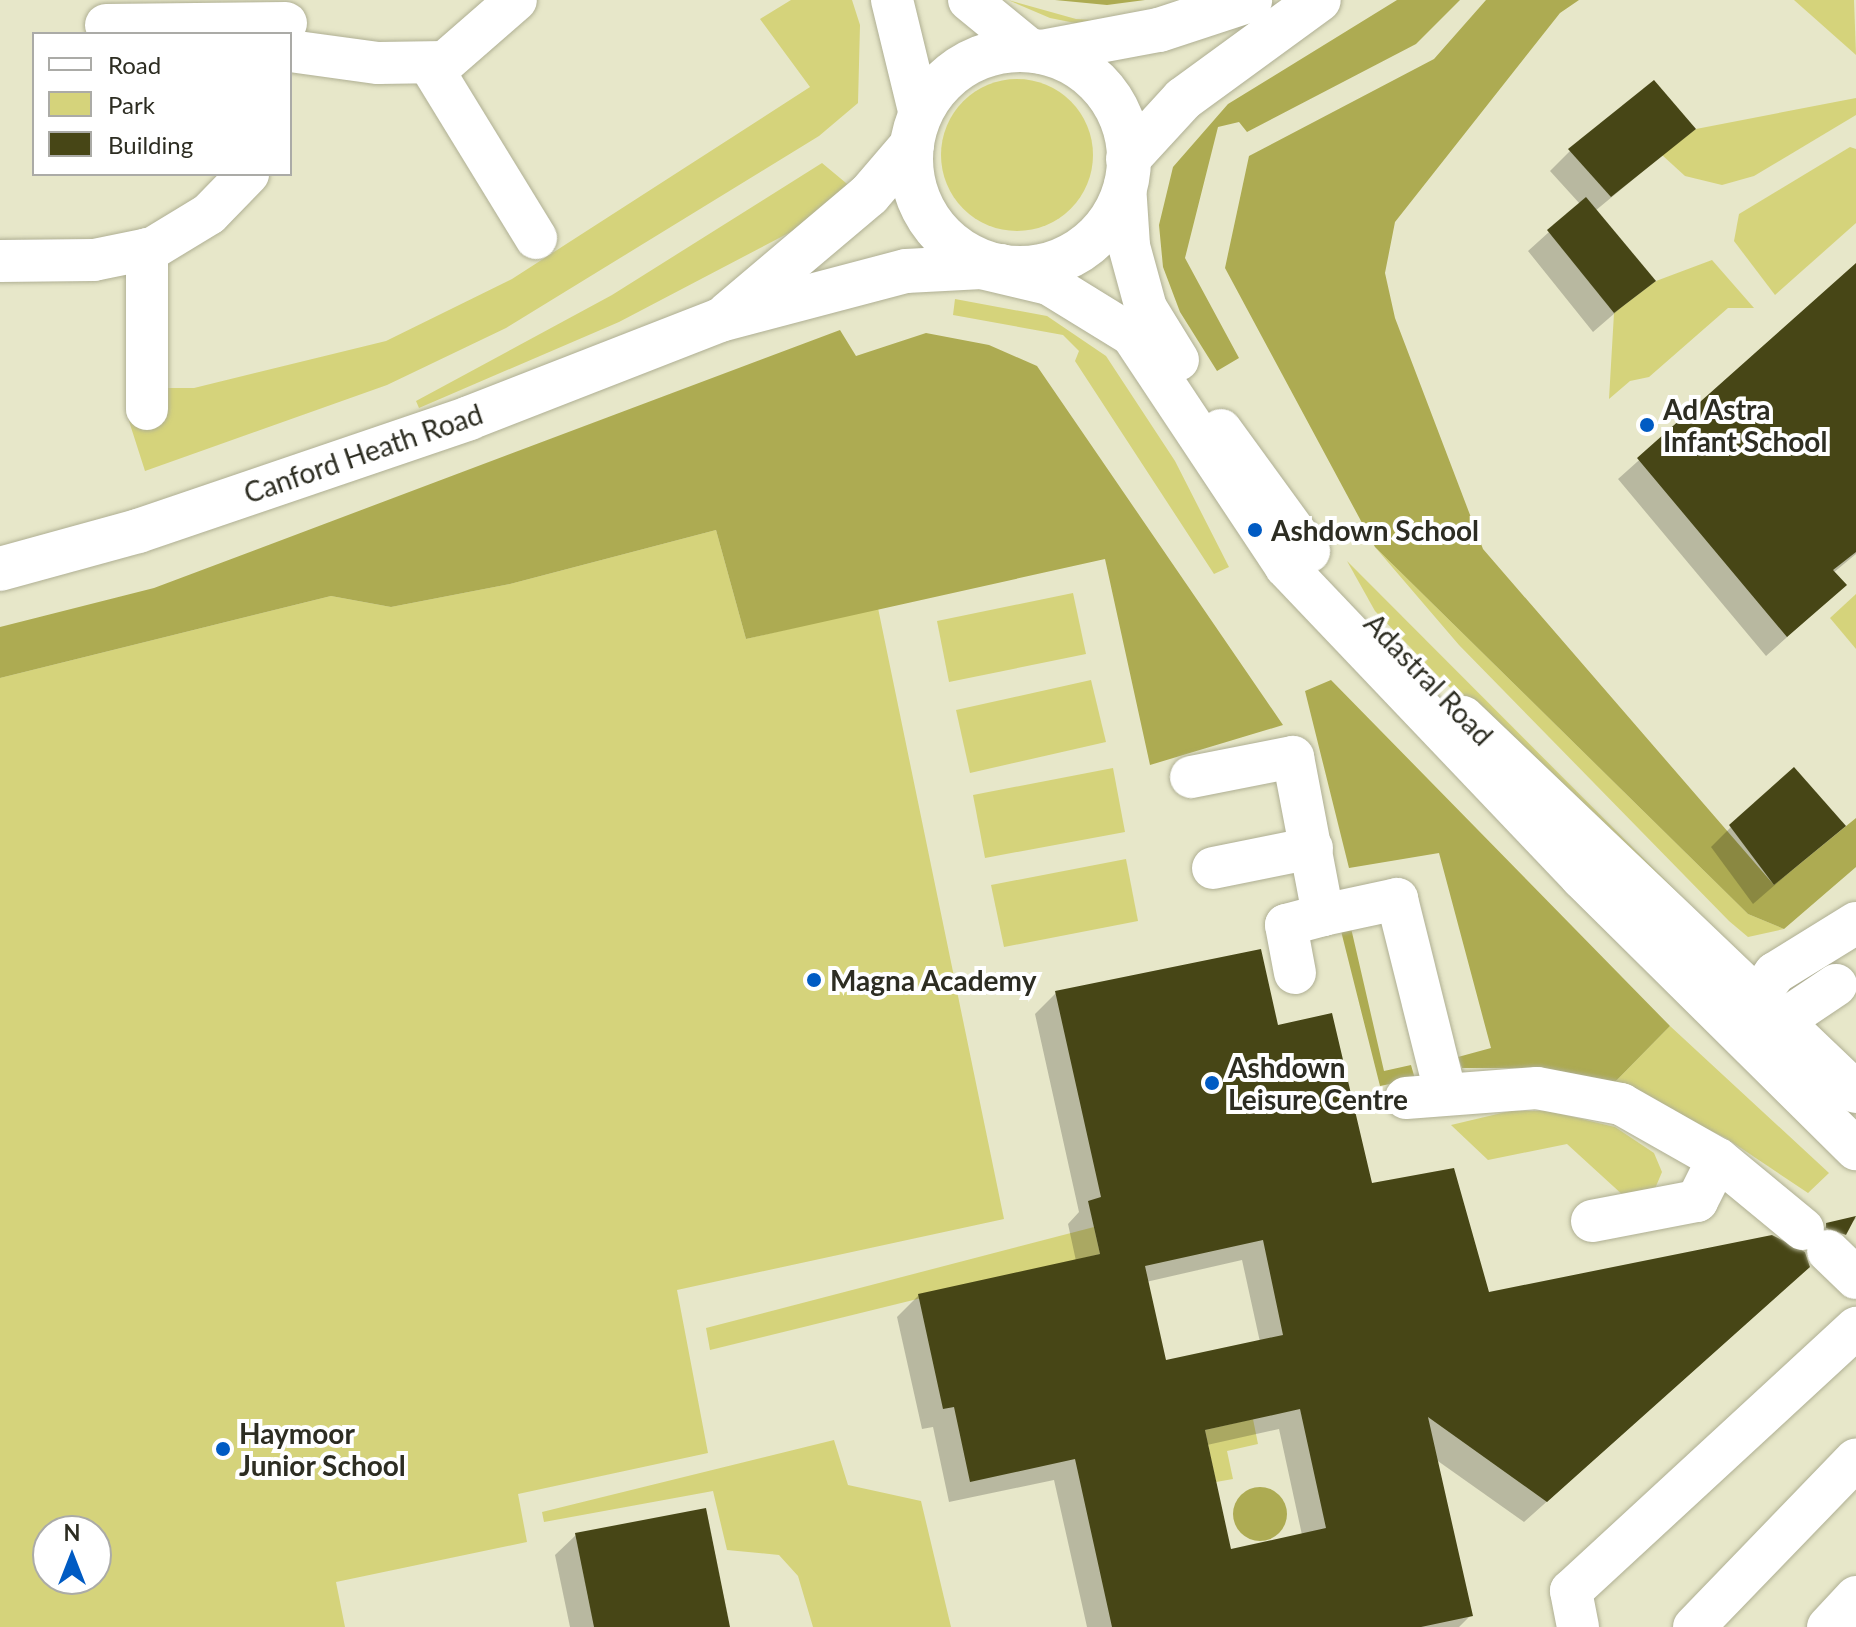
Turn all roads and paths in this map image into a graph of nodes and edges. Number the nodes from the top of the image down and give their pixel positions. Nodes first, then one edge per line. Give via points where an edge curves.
1 (516, 0) edge
2 (892, 0) edge
3 (969, 0) edge
4 (1250, 0) edge
5 (1319, 0) edge
6 (106, 25) dead end
7 (287, 27) edge
8 (1035, 51) junction
9 (430, 65) junction
10 (916, 130) junction
11 (1127, 172) junction
12 (246, 176) edge
13 (536, 238) dead end
14 (147, 249) junction
15 (0, 261) edge
16 (1056, 261) junction
17 (987, 266) junction
18 (720, 320) junction
19 (1132, 335) junction
20 (147, 409) dead end
21 (0, 569) edge
22 (1191, 777) dead end
23 (1312, 848) junction
24 (1213, 868) dead end
25 (1323, 915) junction
26 (1856, 923) edge
27 (1846, 969) edge
28 (1295, 973) dead end
29 (1762, 998) junction
30 (1714, 1009) junction
31 (1826, 1063) junction
32 (1856, 1092) edge
33 (1856, 1121) edge
34 (1856, 1149) edge
35 (1718, 1159) junction
36 (1592, 1221) dead end
37 (1829, 1253) edge
38 (1856, 1328) edge
39 (1856, 1459) edge
40 (1856, 1597) edge
41 (1578, 1627) edge
42 (1694, 1627) edge
43 (1828, 1627) edge

1 - 9 street via 445,62
2 - 10 street
3 - 8 street
4 - 8 main road via 1159,30
5 - 11 main road via 1183,99
6 - 7 street
7 - 9 street
8 - 10 main road via 964,65
8 - 11 main road via 1080,68 1104,90 1124,127
9 - 13 street
10 - 17 main road via 915,186 932,223
10 - 18 main road, Canford Heath Road via 869,195
11 - 16 main road via 1097,235
11 - 29 street, Adastral Road via 1129,246 1146,308 1212,417 1309,551 1431,687
12 - 14 street via 209,214
14 - 15 street via 94,260
14 - 20 street
16 - 17 main road
16 - 19 street via 1100,290
17 - 18 main road, Canford Heath Road via 906,271
17 - 19 street via 1049,284
18 - 21 main road, Canford Heath Road via 469,418 138,531
19 - 30 street via 1286,567
22 - 23 street via 1293,757
23 - 24 street
23 - 25 street
25 - 28 street via 1286,925
25 - 35 street via 1397,899 1426,1094 1587,1095 1621,1104
26 - 29 street
27 - 29 street
27 - 31 street via 1820,1029
29 - 30 street via 1741,1025
29 - 31 street, Adastral Road
29 - 33 street
30 - 34 street
31 - 32 street, Adastral Road
35 - 36 street via 1697,1201
35 - 37 street
38 - 41 street via 1571,1591
39 - 42 street
40 - 43 street

